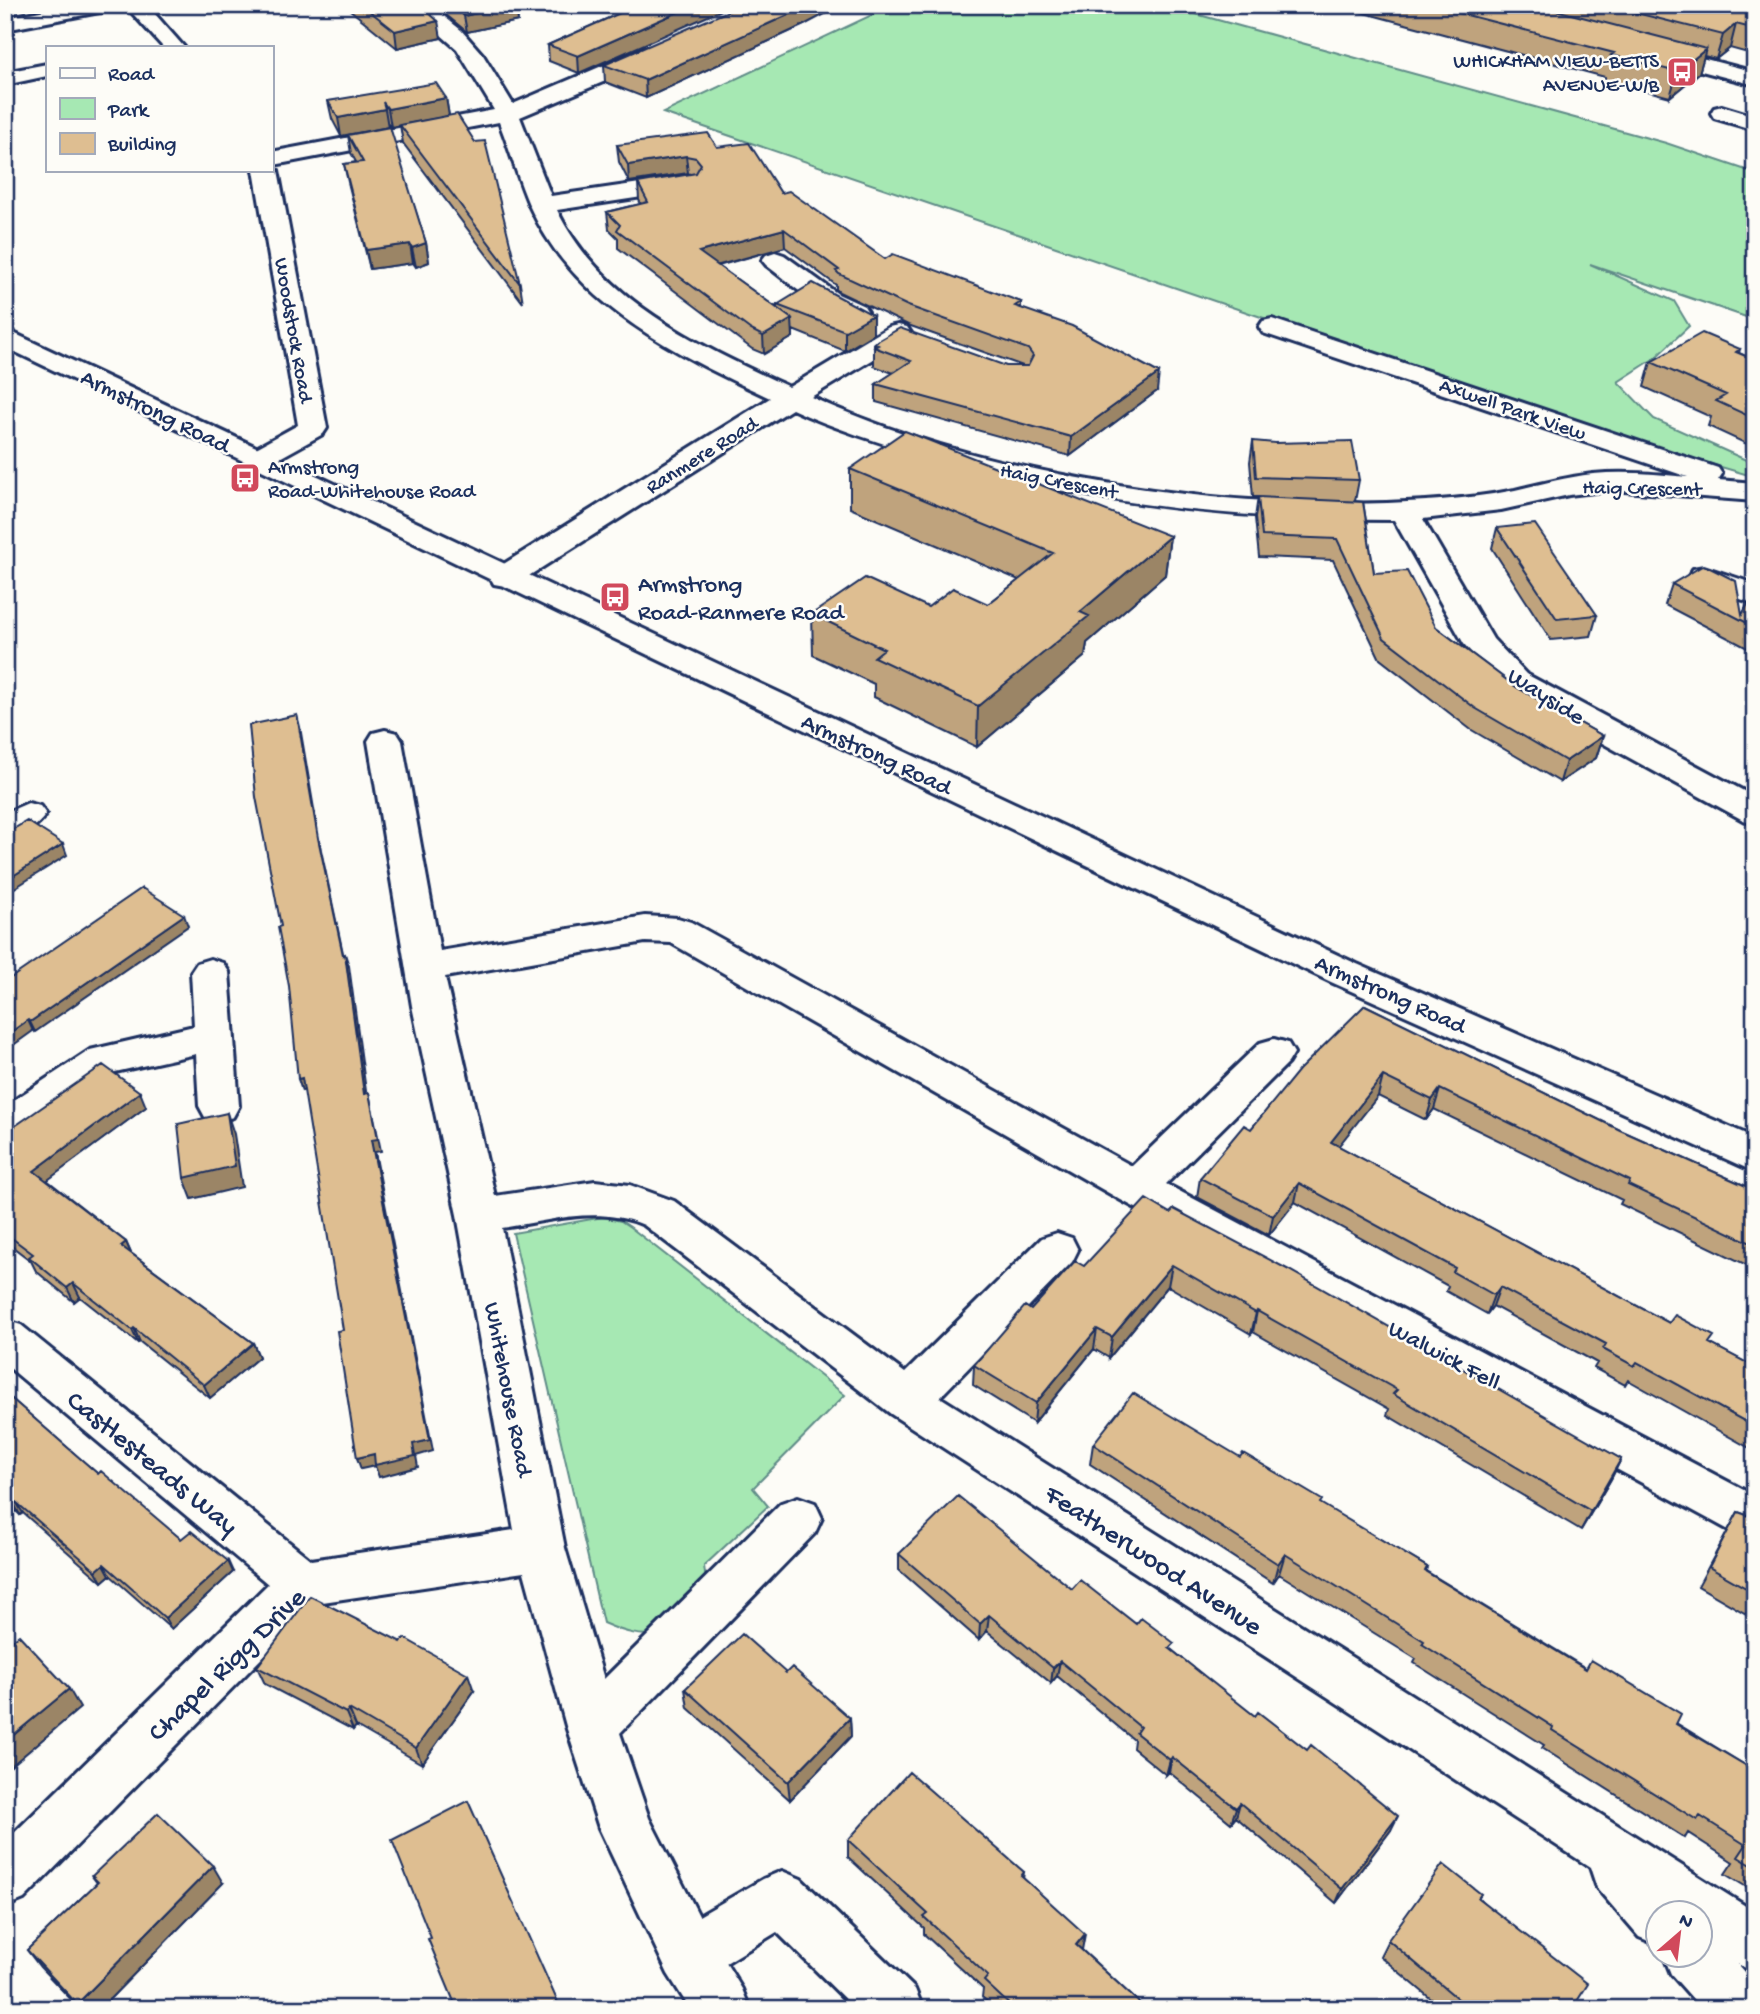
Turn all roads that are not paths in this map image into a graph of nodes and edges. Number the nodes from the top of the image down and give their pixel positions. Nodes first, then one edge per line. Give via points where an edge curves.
1 (105, 5) edge
2 (135, 5) edge
3 (417, 5) edge
4 (15, 17) edge
5 (1629, 45) edge
6 (173, 46) edge
7 (667, 47) edge
8 (46, 70) edge
9 (9, 73) edge
10 (1755, 79) edge
11 (1722, 113) dead end
12 (508, 114) junction
13 (1755, 123) edge
14 (273, 159) edge
15 (266, 172) edge
16 (688, 183) edge
17 (541, 205) junction
18 (775, 260) dead end
19 (1272, 327) dead end
20 (5, 337) edge
21 (788, 399) junction
22 (1654, 456) junction
23 (257, 459) junction
24 (1592, 483) junction
25 (1755, 491) edge
26 (1404, 512) junction
27 (1704, 576) edge
28 (505, 577) junction
29 (1755, 594) edge
30 (385, 741) dead end
31 (1755, 812) edge
32 (426, 967) junction
33 (210, 972) dead end
34 (214, 1036) junction
35 (1275, 1053) dead end
36 (219, 1106) dead end
37 (5, 1127) edge
38 (1755, 1156) edge
39 (1127, 1182) junction
40 (478, 1216) junction
41 (1057, 1250) dead end
42 (5, 1338) edge
43 (907, 1400) junction
44 (798, 1518) dead end
45 (1755, 1520) edge
46 (541, 1548) junction
47 (303, 1583) junction
48 (592, 1726) junction
49 (1582, 1831) junction
50 (5, 1880) edge
51 (1644, 1901) edge
52 (1755, 1944) edge
53 (688, 1954) junction
54 (1703, 1968) edge
55 (722, 2009) edge
56 (895, 2009) edge
57 (1739, 2009) edge

1 - 4 street
2 - 6 street
3 - 12 street, Haig Crescent via 465,46
5 - 10 street
7 - 12 street
8 - 9 street
11 - 13 street
12 - 14 street
12 - 17 street, Haig Crescent
15 - 23 street, Woodstock Road via 313,428
16 - 17 street
17 - 21 street, Haig Crescent via 554,231 594,281 671,339
18 - 21 street, Ranmere Road via 828,299 911,338
19 - 22 street, Axwell Park View
20 - 23 street, Armstrong Road
21 - 26 street, Haig Crescent via 882,436 1034,478 1277,511
21 - 28 street, Ranmere Road
22 - 24 street
22 - 25 street, Axwell Park View
23 - 28 street, Armstrong Road
24 - 25 street, Haig Crescent
24 - 26 street, Haig Crescent via 1499,502
26 - 31 street, Wayside via 1480,644 1514,681
27 - 29 street
28 - 38 street, Armstrong Road via 1344,973
30 - 32 street, Whitehouse Road
32 - 39 street, Walwick Fell via 645,929 678,931
32 - 40 street, Whitehouse Road
33 - 34 street
34 - 36 street
34 - 37 street via 104,1060
35 - 39 street
39 - 45 street, Walwick Fell
40 - 43 street, Featherwood Avenue via 595,1198 630,1202 659,1213
40 - 46 street, Whitehouse Road
41 - 43 street
42 - 47 street, Castlesteads Way
43 - 49 street, Featherwood Avenue
44 - 48 street
46 - 47 street, Chapel Rigg Drive
46 - 48 street, Whitehouse Road
47 - 50 street, Chapel Rigg Drive
48 - 53 street, Whitehouse Road via 626,1828
49 - 51 street, Featherwood Avenue
49 - 52 street, Featherwood Avenue
53 - 55 street, Whitehouse Road
53 - 56 street via 782,1898
54 - 57 street

